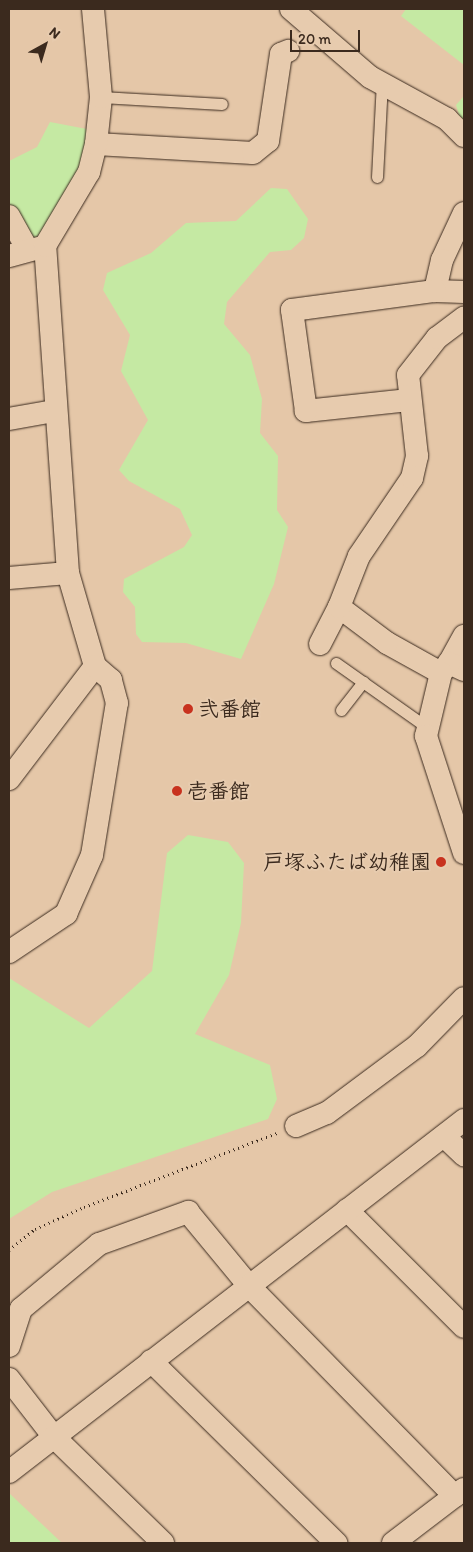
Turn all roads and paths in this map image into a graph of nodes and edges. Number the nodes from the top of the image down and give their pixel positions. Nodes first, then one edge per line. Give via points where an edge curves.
1 (93, 9) edge
2 (291, 9) edge
3 (288, 51) dead end
4 (382, 83) junction
5 (101, 97) junction
6 (222, 104) dead end
7 (464, 136) edge
8 (96, 144) junction
9 (377, 177) dead end
10 (464, 213) edge
11 (9, 216) edge
12 (27, 251) edge
13 (435, 291) junction
14 (464, 292) edge
15 (464, 318) edge
16 (409, 400) junction
17 (54, 411) junction
18 (9, 419) edge
19 (68, 573) junction
20 (9, 578) edge
21 (338, 607) junction
22 (464, 636) edge
23 (320, 644) dead end
24 (336, 663) dead end
25 (95, 666) junction
26 (451, 669) edge
27 (363, 682) junction
28 (341, 710) dead end
29 (428, 728) junction
30 (9, 779) edge
31 (464, 853) edge
32 (9, 952) edge
33 (464, 998) edge
34 (464, 1120) edge
35 (296, 1126) joint
36 (444, 1136) junction
37 (464, 1155) edge
38 (348, 1210) junction
39 (9, 1250) edge
40 (249, 1286) junction
41 (464, 1327) edge
42 (9, 1346) edge
43 (151, 1361) junction
44 (9, 1379) edge
45 (54, 1437) junction
46 (9, 1472) edge
47 (460, 1493) edge
48 (163, 1543) edge
49 (336, 1543) edge
50 (393, 1543) edge

1 - 5 street
2 - 4 street
3 - 8 street via 281,54 268,141 253,153
4 - 7 street via 447,118
4 - 9 lane
5 - 6 lane
5 - 8 street
8 - 12 street via 90,172
10 - 13 street via 442,260
11 - 12 street
12 - 17 street
13 - 14 street
13 - 16 street via 292,310 306,411
15 - 16 street via 418,358 408,375
16 - 21 street via 417,456 412,478 359,556
17 - 18 street
17 - 19 street
19 - 20 street
19 - 25 street
21 - 23 street
21 - 26 street via 387,643
22 - 26 street
24 - 27 lane
25 - 30 street
25 - 32 street via 111,680 117,703 92,855 66,914
26 - 29 street
27 - 28 lane
27 - 29 lane
29 - 31 street via 426,736
33 - 35 street via 417,1046 327,1113
34 - 36 street
35 - 39 path via 84,1207 36,1230
36 - 37 street
36 - 38 street
38 - 40 street
38 - 41 street
40 - 42 street via 188,1212 99,1244 22,1309
40 - 43 street
40 - 47 street
43 - 45 street
43 - 49 street
44 - 45 street
45 - 46 street
45 - 48 street
47 - 50 street

